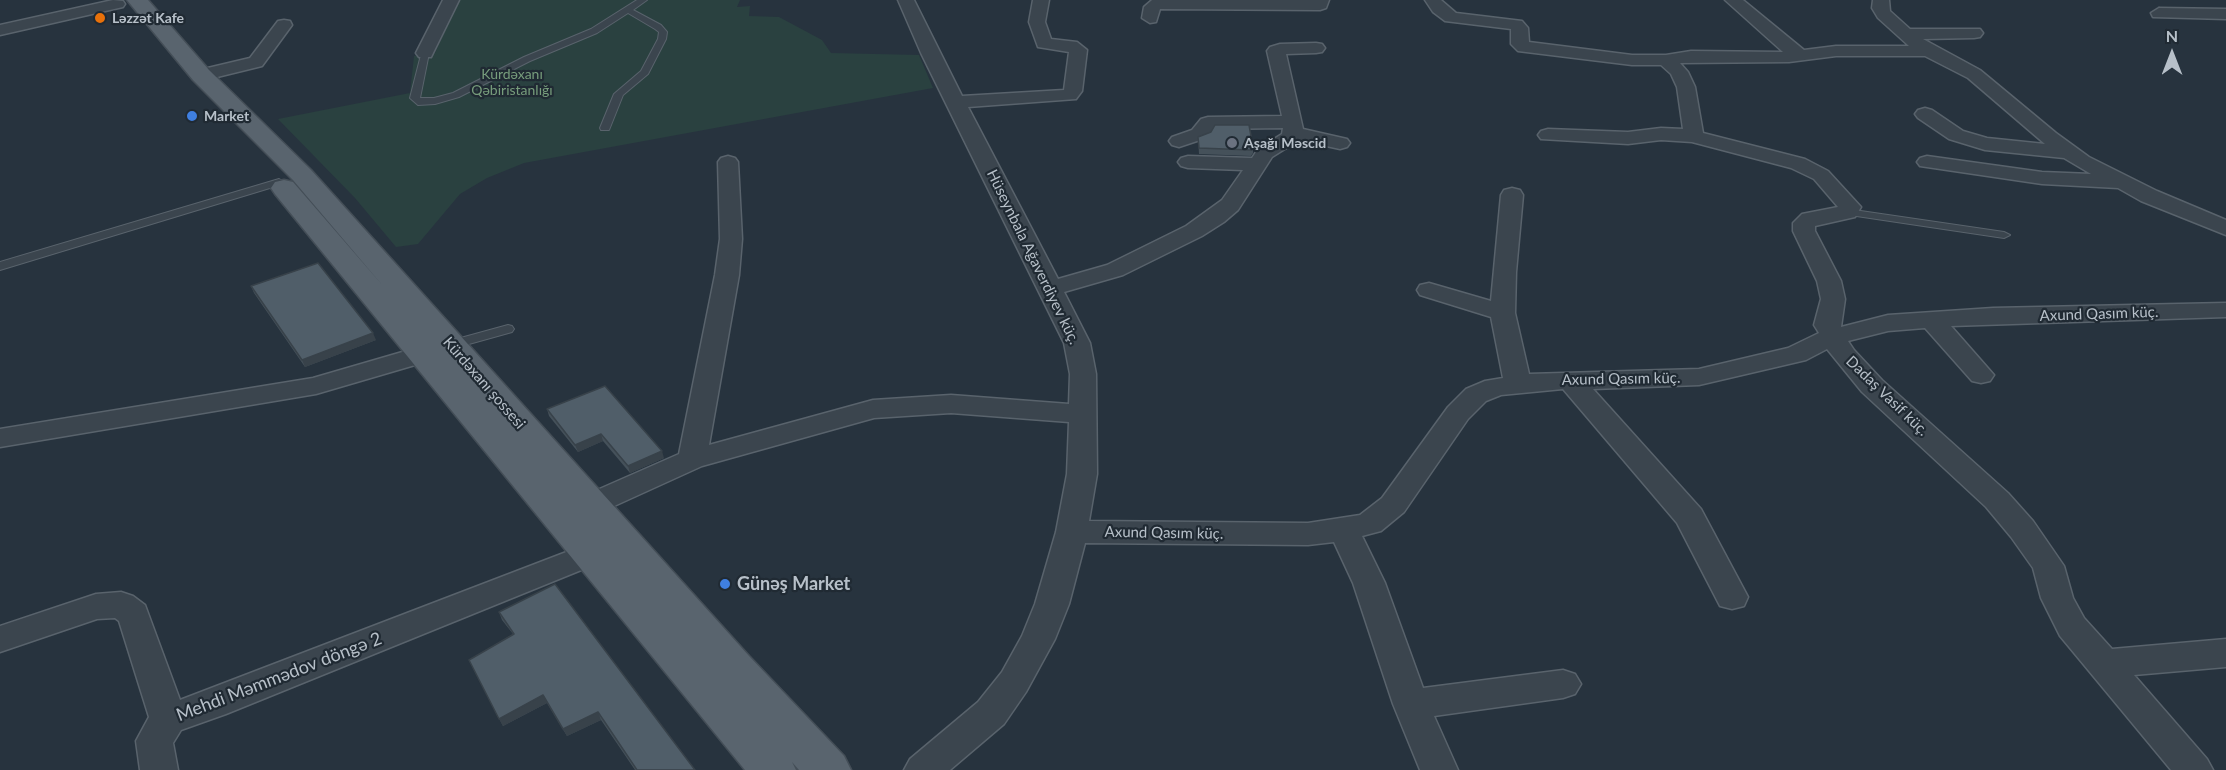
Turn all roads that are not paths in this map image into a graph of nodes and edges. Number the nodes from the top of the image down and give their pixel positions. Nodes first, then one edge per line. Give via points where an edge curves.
1 (451, 0) edge
2 (643, 0) edge
3 (906, 0) edge
4 (1041, 0) edge
5 (1432, 0) edge
6 (1733, 0) edge
7 (1881, 0) edge
8 (123, 1) edge
9 (1223, 2) edge
10 (1319, 7) edge
11 (628, 10) junction
12 (2159, 13) dead end
13 (2226, 14) edge
14 (1150, 18) dead end
15 (284, 25) dead end
16 (0, 30) edge
17 (1974, 33) dead end
18 (1906, 34) junction
19 (1316, 48) dead end
20 (1928, 51) junction
21 (425, 53) joint
22 (1801, 56) junction
23 (1666, 60) junction
24 (201, 75) junction
25 (1204, 101) dead end
26 (956, 102) junction
27 (1925, 114) dead end
28 (1208, 123) junction
29 (604, 128) dead end
30 (1293, 128) junction
31 (1548, 135) dead end
32 (1694, 136) junction
33 (1179, 141) dead end
34 (1340, 143) dead end
35 (2069, 152) junction
36 (728, 162) dead end
37 (1188, 162) dead end
38 (1927, 162) dead end
39 (1259, 164) junction
40 (290, 178) junction
41 (2120, 182) junction
42 (1512, 195) dead end
43 (1847, 212) junction
44 (2226, 228) edge
45 (2004, 235) dead end
46 (0, 266) edge
47 (1050, 289) junction
48 (1429, 290) dead end
49 (2226, 310) edge
50 (1503, 313) junction
51 (1932, 320) junction
52 (508, 329) dead end
53 (1833, 337) junction
54 (437, 349) junction
55 (1981, 375) dead end
56 (1571, 381) junction
57 (1517, 383) junction
58 (1083, 414) junction
59 (0, 438) edge
60 (692, 459) junction
61 (590, 505) junction
62 (1344, 530) junction
63 (1072, 532) junction
64 (590, 554) junction
65 (1732, 597) dead end
66 (0, 639) edge
67 (2226, 654) edge
68 (2103, 664) junction
69 (1563, 684) dead end
70 (1411, 704) junction
71 (168, 719) junction
72 (159, 770) edge
73 (772, 770) edge
74 (828, 770) edge
75 (923, 770) edge
76 (1439, 770) edge
77 (2194, 770) edge

1 - 21 street
2 - 11 lane
3 - 26 street, Hüseynbala Ağaverdiyev küç.
4 - 26 street via 1038,22 1044,43 1078,50 1073,91 1059,96
5 - 23 street via 1451,17 1516,25 1524,47 1632,60
6 - 22 street
7 - 18 street via 1880,8
8 - 16 street
8 - 24 main road, Kürdəxanı şossesi
8 - 40 main road, Kürdəxanı şossesi via 182,80
9 - 10 street
9 - 14 street via 1156,4
11 - 21 lane via 594,31 456,95 418,102 415,98
11 - 29 lane via 658,27 663,32 662,39 645,72 619,94
12 - 13 street
15 - 24 street via 256,62
17 - 18 street
18 - 20 street
19 - 30 street via 1276,51
20 - 22 street via 1836,51
20 - 35 street via 1974,74
22 - 23 street via 1691,56
23 - 32 street via 1679,72 1686,87
24 - 40 main road, Kürdəxanı şossesi
25 - 28 street
26 - 47 street, Hüseynbala Ağaverdiyev küç.
27 - 35 street via 1956,135 1985,144
28 - 30 street
28 - 33 street via 1198,134
30 - 34 street
30 - 39 street via 1290,138 1265,153
31 - 32 street
32 - 43 street via 1812,169 1844,198 1850,207
35 - 41 street
36 - 60 street via 731,239
37 - 39 street
38 - 41 street via 2042,178
39 - 47 street via 1230,205 1194,231 1115,270
40 - 46 lane
40 - 54 main road, Kürdəxanı şossesi
41 - 44 street
42 - 50 street
43 - 45 lane
43 - 53 street, Dadaş Vasif küç. via 1810,219 1804,224 1829,281 1833,299 1827,326
47 - 58 street, Hüseynbala Ağaverdiyev küç. via 1077,343 1083,374
48 - 50 street
49 - 51 street, Axund Qasım küç.
50 - 57 street
51 - 53 street, Axund Qasım küç. via 1888,324
51 - 55 street
52 - 54 lane
53 - 56 street, Axund Qasım küç. via 1797,354 1717,374 1662,380
53 - 68 street, Dadaş Vasif küç. via 1872,386 1997,500 2022,529 2048,566 2057,598 2072,627
54 - 59 street via 316,386
54 - 61 main road, Kürdəxanı şossesi
54 - 64 main road, Kürdəxanı şossesi
56 - 57 street, Axund Qasım küç.
56 - 65 street via 1690,517
57 - 62 street, Axund Qasım küç. via 1476,395 1458,413 1393,505 1370,523
58 - 60 street via 951,404 873,409
58 - 63 street, Hüseynbala Ağaverdiyev küç. via 1082,474
60 - 61 street
61 - 74 main road, Kürdəxanı şossesi
62 - 63 street, Axund Qasım küç. via 1308,534
62 - 70 street via 1369,583
63 - 75 street, Hüseynbala Ağaverdiyev küç. via 1052,604 1014,682 991,713
64 - 71 street, Mehdi Məmmədov döngə 2
64 - 73 main road, Kürdəxanı şossesi
66 - 71 street, Mehdi Məmmədov döngə 2 via 96,607 121,604 134,614
67 - 68 street
68 - 77 street, Dadaş Vasif küç.
69 - 70 street
70 - 76 street
71 - 72 street via 154,741

